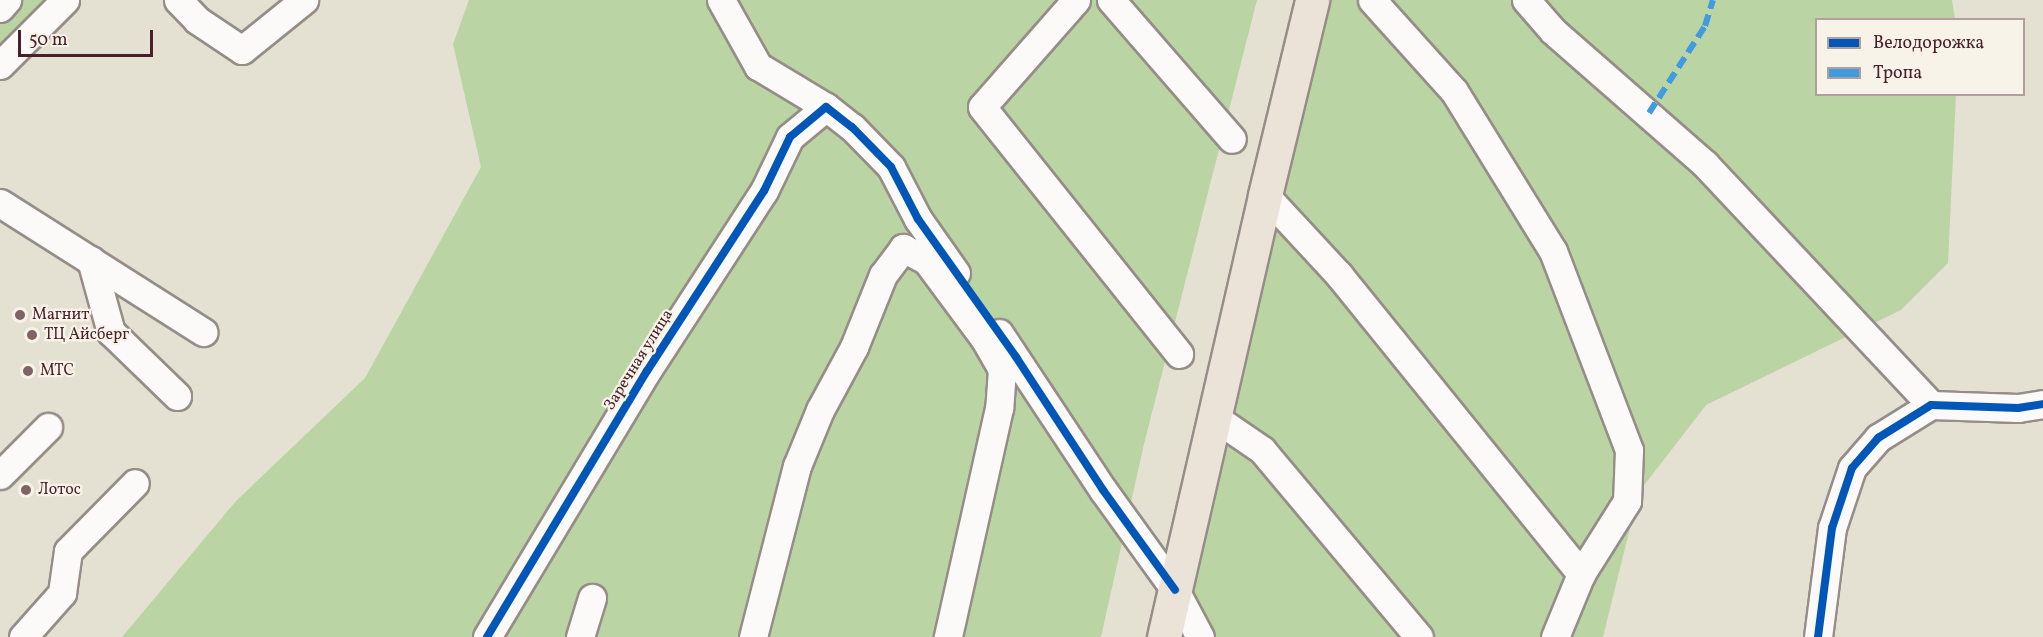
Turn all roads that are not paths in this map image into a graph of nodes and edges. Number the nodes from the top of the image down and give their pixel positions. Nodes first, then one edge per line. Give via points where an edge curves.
1 (8, 0) edge
2 (65, 0) edge
3 (178, 0) edge
4 (304, 0) edge
5 (721, 0) edge
6 (1076, 0) edge
7 (1111, 0) edge
8 (1312, 0) edge
9 (1372, 0) edge
10 (1526, 0) edge
11 (0, 8) edge
12 (0, 65) edge
13 (826, 107) junction
14 (1232, 139) dead end
15 (1265, 195) junction
16 (0, 203) edge
17 (91, 260) junction
18 (203, 332) dead end
19 (1179, 354) dead end
20 (177, 396) dead end
21 (2043, 404) edge
22 (1931, 405) junction
23 (1214, 417) junction
24 (48, 427) dead end
25 (0, 476) edge
26 (135, 483) dead end
27 (1581, 574) junction
28 (1175, 590) junction
29 (592, 598) dead end
30 (23, 637) edge
31 (487, 637) edge
32 (580, 637) edge
33 (753, 637) edge
34 (948, 637) edge
35 (1164, 637) edge
36 (1200, 637) edge
37 (1419, 637) edge
38 (1555, 637) edge
39 (1818, 637) edge

1 - 11 street
2 - 12 street
3 - 4 street via 197,20 242,50
5 - 13 street via 758,66
6 - 19 street via 982,107
7 - 14 street
8 - 15 main road
9 - 27 street via 1454,91 1553,251 1629,450 1627,501
10 - 22 street via 1553,31 1705,164
13 - 28 street via 891,167 918,219
13 - 31 street, Заречная улица via 790,137 764,191 647,371
15 - 23 main road
15 - 27 street via 1339,275
16 - 17 street
17 - 18 street
17 - 20 street via 111,332
21 - 22 street via 2018,408
22 - 39 street via 1878,438 1852,468 1832,528
23 - 28 main road
23 - 37 street via 1262,450
24 - 25 street
26 - 30 street via 68,551 62,594
27 - 38 street
28 - 35 main road
28 - 36 street
29 - 32 street
33 - 34 street via 797,465 820,410 854,347 883,275 903,248 926,260 1002,369 999,408

